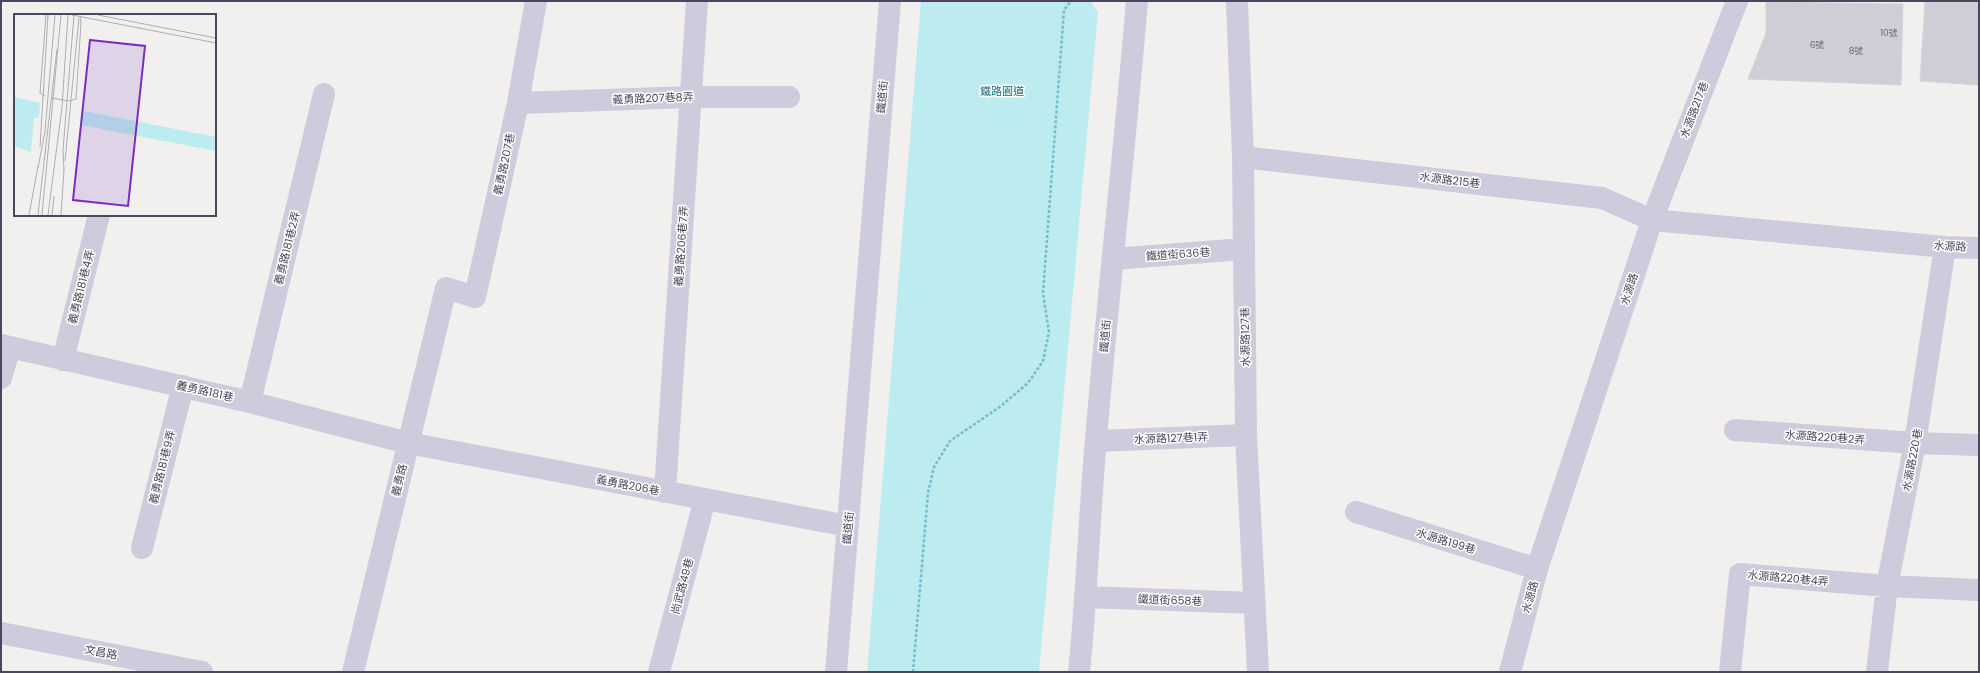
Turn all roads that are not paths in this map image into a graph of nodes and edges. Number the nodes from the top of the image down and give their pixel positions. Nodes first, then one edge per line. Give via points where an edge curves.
1 (536, 1) edge
2 (697, 1) edge
3 (890, 1) edge
4 (1137, 1) edge
5 (1237, 1) edge
6 (1736, 1) edge
7 (324, 94) dead end
8 (691, 97) junction
9 (789, 97) dead end
10 (518, 103) junction
11 (1243, 157) junction
12 (99, 216) edge
13 (1652, 220) junction
14 (1945, 247) junction
15 (1979, 248) edge
16 (1244, 249) junction
17 (1112, 259) junction
18 (446, 288) joint
19 (6, 346) edge
20 (63, 360) junction
21 (1, 378) edge
22 (183, 386) junction
23 (250, 402) junction
24 (1735, 430) dead end
25 (1246, 435) junction
26 (1096, 441) junction
27 (1915, 443) junction
28 (408, 444) junction
29 (1979, 445) edge
30 (665, 492) junction
31 (705, 499) junction
32 (1356, 512) dead end
33 (848, 526) junction
34 (142, 548) dead end
35 (1537, 570) junction
36 (1887, 586) junction
37 (1979, 590) edge
38 (1085, 598) junction
39 (1254, 603) junction
40 (1, 633) edge
41 (202, 672) edge
42 (353, 672) edge
43 (659, 672) edge
44 (836, 672) edge
45 (1079, 672) edge
46 (1258, 672) edge
47 (1510, 672) edge
48 (1730, 672) edge
49 (1877, 672) edge

1 - 10 street, 義勇路207巷
2 - 8 street, 義勇路206巷7弄
3 - 33 street, 鐵道街
4 - 17 street, 鐵道街 via 1130,94
5 - 11 street, 水源路127巷
6 - 13 street, 水源路217巷
7 - 23 street, 義勇路181巷2弄
8 - 9 street, 義勇路207巷8弄
8 - 10 street, 義勇路207巷8弄
8 - 30 street, 義勇路206巷7弄
10 - 18 street, 義勇路207巷 via 475,297
11 - 13 street, 水源路215巷 via 1602,198
11 - 16 street, 水源路127巷
12 - 20 street, 義勇路181巷4弄
13 - 14 street, 水源路
13 - 35 street, 水源路
14 - 15 street, 水源路
14 - 27 street, 水源路220巷
16 - 17 street, 鐵道街636巷
16 - 25 street, 水源路127巷
17 - 26 street, 鐵道街
18 - 28 street, 義勇路
19 - 20 street, 義勇路181巷
19 - 21 street
20 - 22 street, 義勇路181巷
22 - 23 street, 義勇路181巷
22 - 34 street, 義勇路181巷9弄
23 - 28 street, 義勇路181巷
24 - 27 street, 水源路220巷2弄
25 - 26 street, 水源路127巷1弄
25 - 39 street, 水源路127巷
26 - 38 street, 鐵道街
27 - 29 street, 水源路220巷2弄
27 - 36 street, 水源路220巷
28 - 30 street, 義勇路206巷
28 - 42 street, 義勇路
30 - 31 street, 義勇路206巷
31 - 33 street, 義勇路206巷
31 - 43 street, 尚武路49巷
32 - 35 street, 水源路199巷
33 - 44 street, 鐵道街
35 - 47 street, 水源路
36 - 37 street
36 - 48 street, 水源路220巷4弄 via 1740,574
36 - 49 street, 水源路220巷
38 - 39 street, 鐵道街658巷
38 - 45 street, 鐵道街
39 - 46 street, 水源路127巷
40 - 41 street, 文昌路

